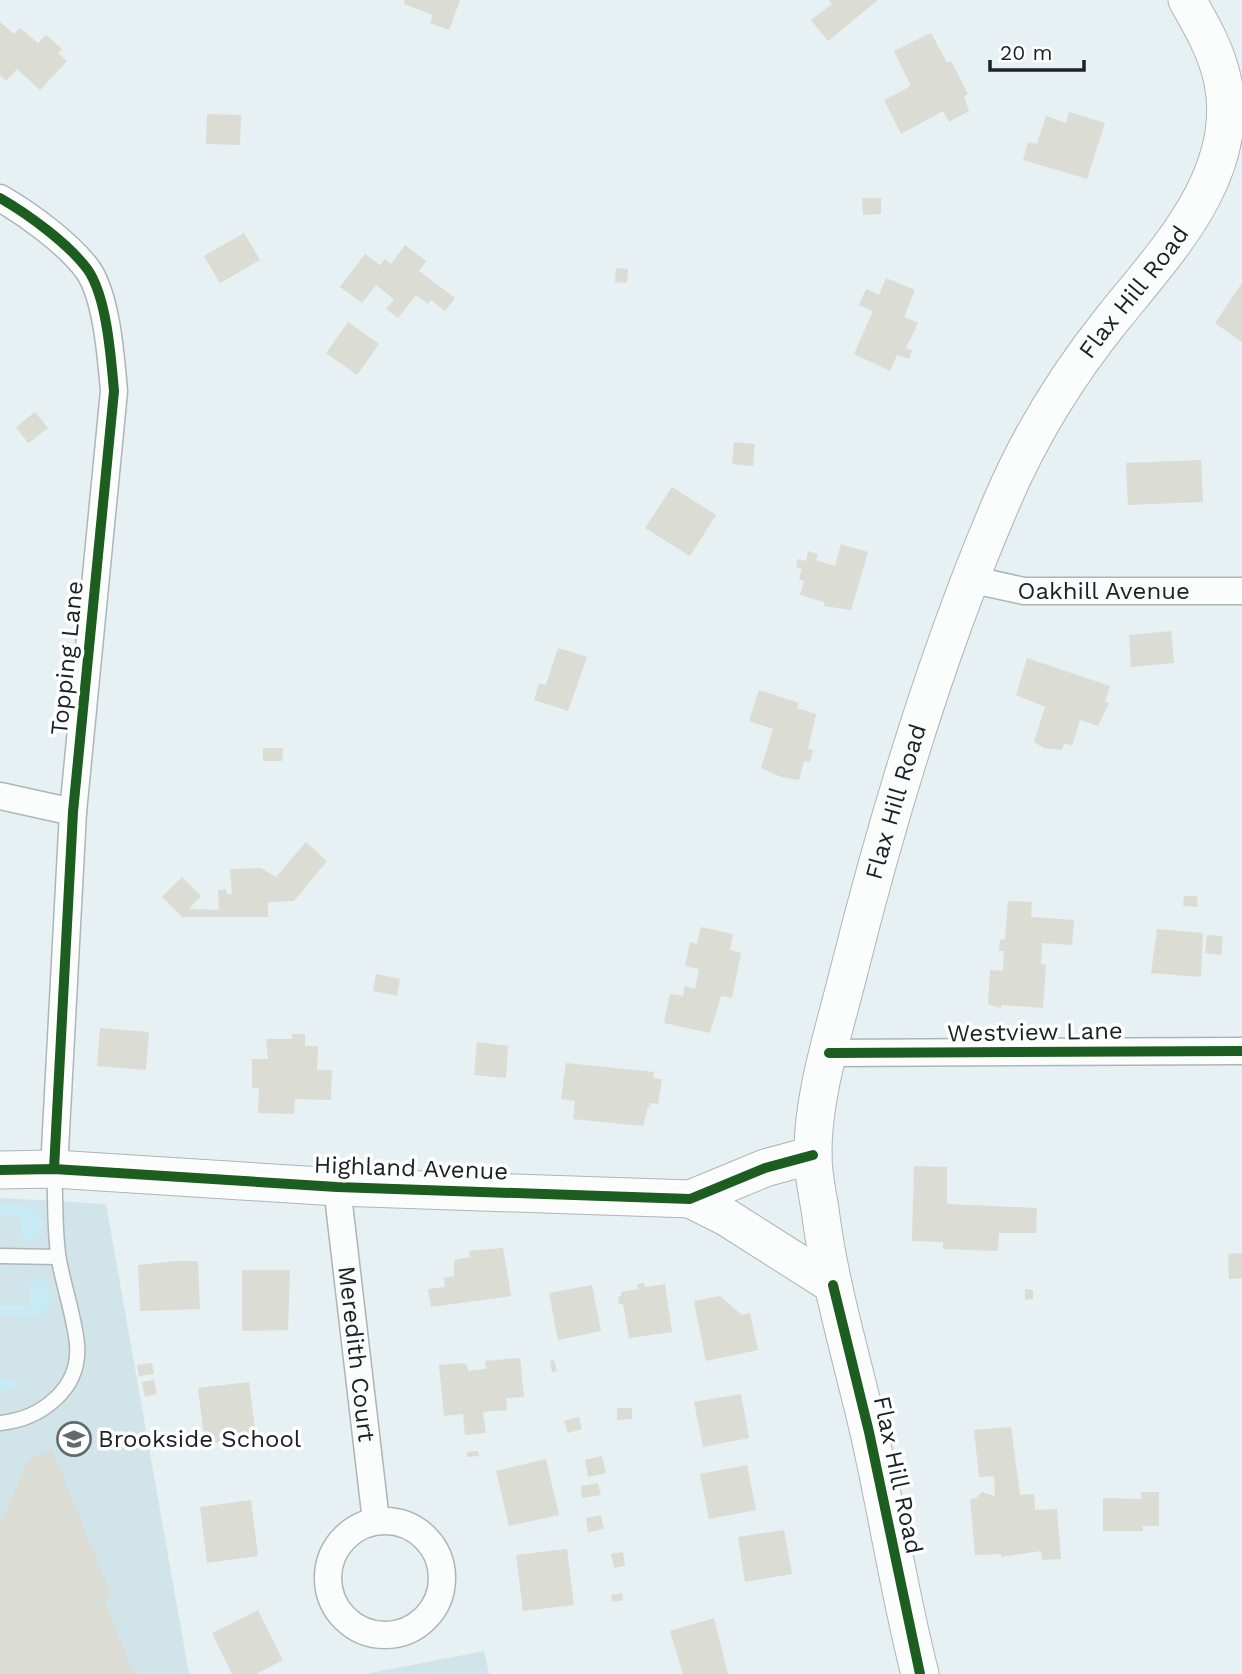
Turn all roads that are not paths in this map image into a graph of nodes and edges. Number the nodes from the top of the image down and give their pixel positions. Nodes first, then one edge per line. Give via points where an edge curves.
1 (1187, 0) edge
2 (0, 198) edge
3 (969, 579) junction
4 (1242, 591) edge
5 (0, 796) edge
6 (73, 812) junction
7 (1242, 1051) edge
8 (828, 1053) junction
9 (813, 1155) junction
10 (54, 1169) junction
11 (0, 1170) edge
12 (337, 1187) junction
13 (690, 1199) junction
14 (0, 1256) edge
15 (58, 1257) junction
16 (833, 1285) junction
17 (0, 1423) edge
18 (376, 1521) junction
19 (920, 1674) edge

1 - 3 main road, Flax Hill Road via 1208,37 1223,82 1219,156 1188,223 1055,400 1020,458
2 - 6 street, Topping Lane via 31,216 89,271 109,330 114,391
3 - 4 street, Oakhill Avenue via 1024,591
3 - 8 main road, Flax Hill Road via 879,853
5 - 6 street
6 - 10 street, Topping Lane
7 - 8 street, Westview Lane
8 - 9 main road, Flax Hill Road
9 - 13 main road, Highland Avenue via 765,1168
9 - 16 main road, Flax Hill Road
10 - 11 main road, Highland Avenue
10 - 12 main road, Highland Avenue
10 - 15 lane
12 - 13 main road, Highland Avenue
12 - 18 street, Meredith Court
13 - 16 main road, Highland Avenue
14 - 15 lane
15 - 17 lane via 77,1345 70,1380 58,1397 38,1412
16 - 19 main road, Flax Hill Road
18 - 18 street via 414,1529 434,1550 443,1579 439,1599 428,1616 394,1635 374,1635 356,1628 336,1606 327,1577 342,1541 357,1528

